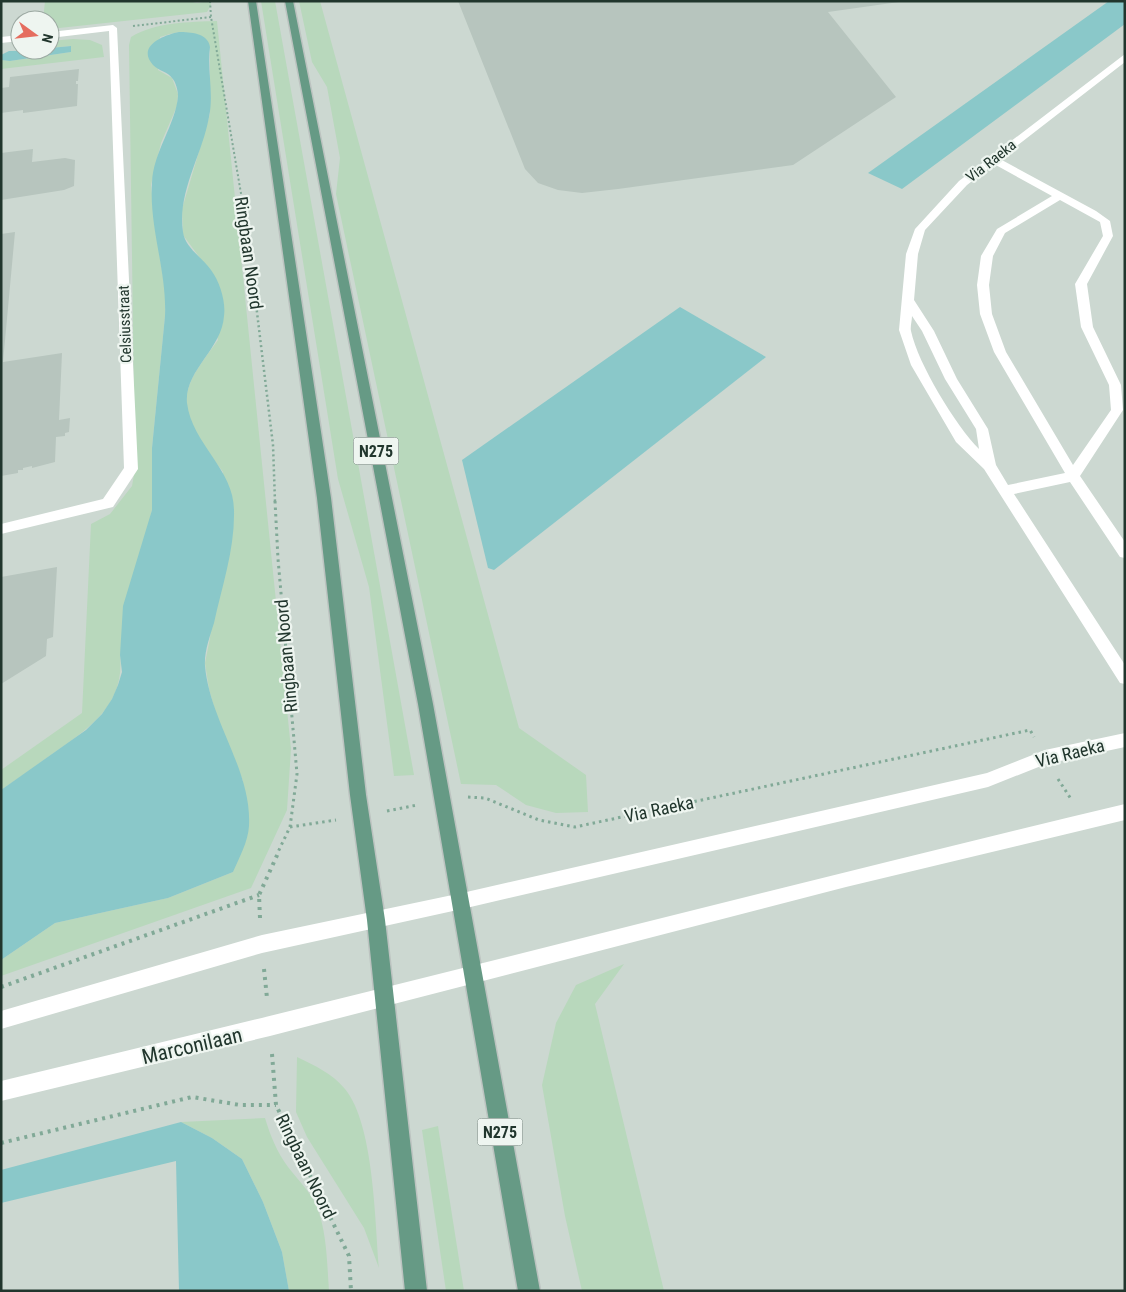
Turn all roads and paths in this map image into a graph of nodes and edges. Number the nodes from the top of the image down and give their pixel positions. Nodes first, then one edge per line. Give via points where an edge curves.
1 (210, 1) edge
2 (252, 1) edge
3 (288, 1) edge
4 (211, 17) junction
5 (113, 28) junction
6 (60, 34) edge
7 (1125, 57) edge
8 (993, 159) junction
9 (1059, 196) junction
10 (907, 299) junction
11 (989, 466) junction
12 (1074, 476) junction
13 (1005, 491) junction
14 (1, 529) edge
15 (1125, 554) edge
16 (1125, 678) edge
17 (1030, 730) dead end
18 (1125, 740) edge
19 (444, 800) junction
20 (1125, 812) edge
21 (361, 815) junction
22 (290, 827) junction
23 (259, 895) junction
24 (462, 901) junction
25 (376, 920) junction
26 (262, 944) junction
27 (475, 973) junction
28 (1, 987) edge
29 (383, 999) junction
30 (1, 1020) edge
31 (270, 1027) junction
32 (1, 1091) edge
33 (276, 1105) junction
34 (1, 1143) edge
35 (352, 1291) edge
36 (416, 1291) edge
37 (529, 1291) edge

1 - 4 path, Ringbaan Noord
2 - 21 main road via 324,498
3 - 19 main road, N275
4 - 5 path
4 - 22 path, Ringbaan Noord via 250,248 272,445 278,560 297,774
5 - 6 street
5 - 14 street, Celsiusstraat via 131,469 108,503
7 - 8 street, Via Raeka
8 - 9 street
8 - 10 street, Via Raeka via 962,183 920,229 912,254
9 - 12 street via 1105,221 1108,236 1081,284 1087,327 1115,385 1117,410
9 - 12 street via 1001,231 987,256 982,286 986,314 1000,352
10 - 11 street, Via Raeka via 982,428
10 - 11 street, Via Raeka via 905,330 917,365 961,438
11 - 13 street, Via Raeka
12 - 13 street
12 - 15 street
13 - 16 street, Via Raeka
17 - 19 path, Via Raeka via 575,827 535,819 505,804 478,796
18 - 24 street, Via Raeka via 1045,757 988,780
19 - 21 path, Via Raeka
19 - 24 main road, N275
20 - 27 street
21 - 22 path, Via Raeka
21 - 25 main road
22 - 23 path, Ringbaan Noord
23 - 26 path, Ringbaan Noord
23 - 28 path
24 - 25 street, Via Raeka
24 - 27 main road, N275
25 - 26 street
25 - 29 main road
26 - 30 street
26 - 31 path, Ringbaan Noord
27 - 29 street, Marconilaan
27 - 37 main road, N275
29 - 31 street, Marconilaan
29 - 36 main road
31 - 32 street, Marconilaan
31 - 33 path, Ringbaan Noord
33 - 34 path via 240,1105 192,1097
33 - 35 path, Ringbaan Noord via 349,1256

